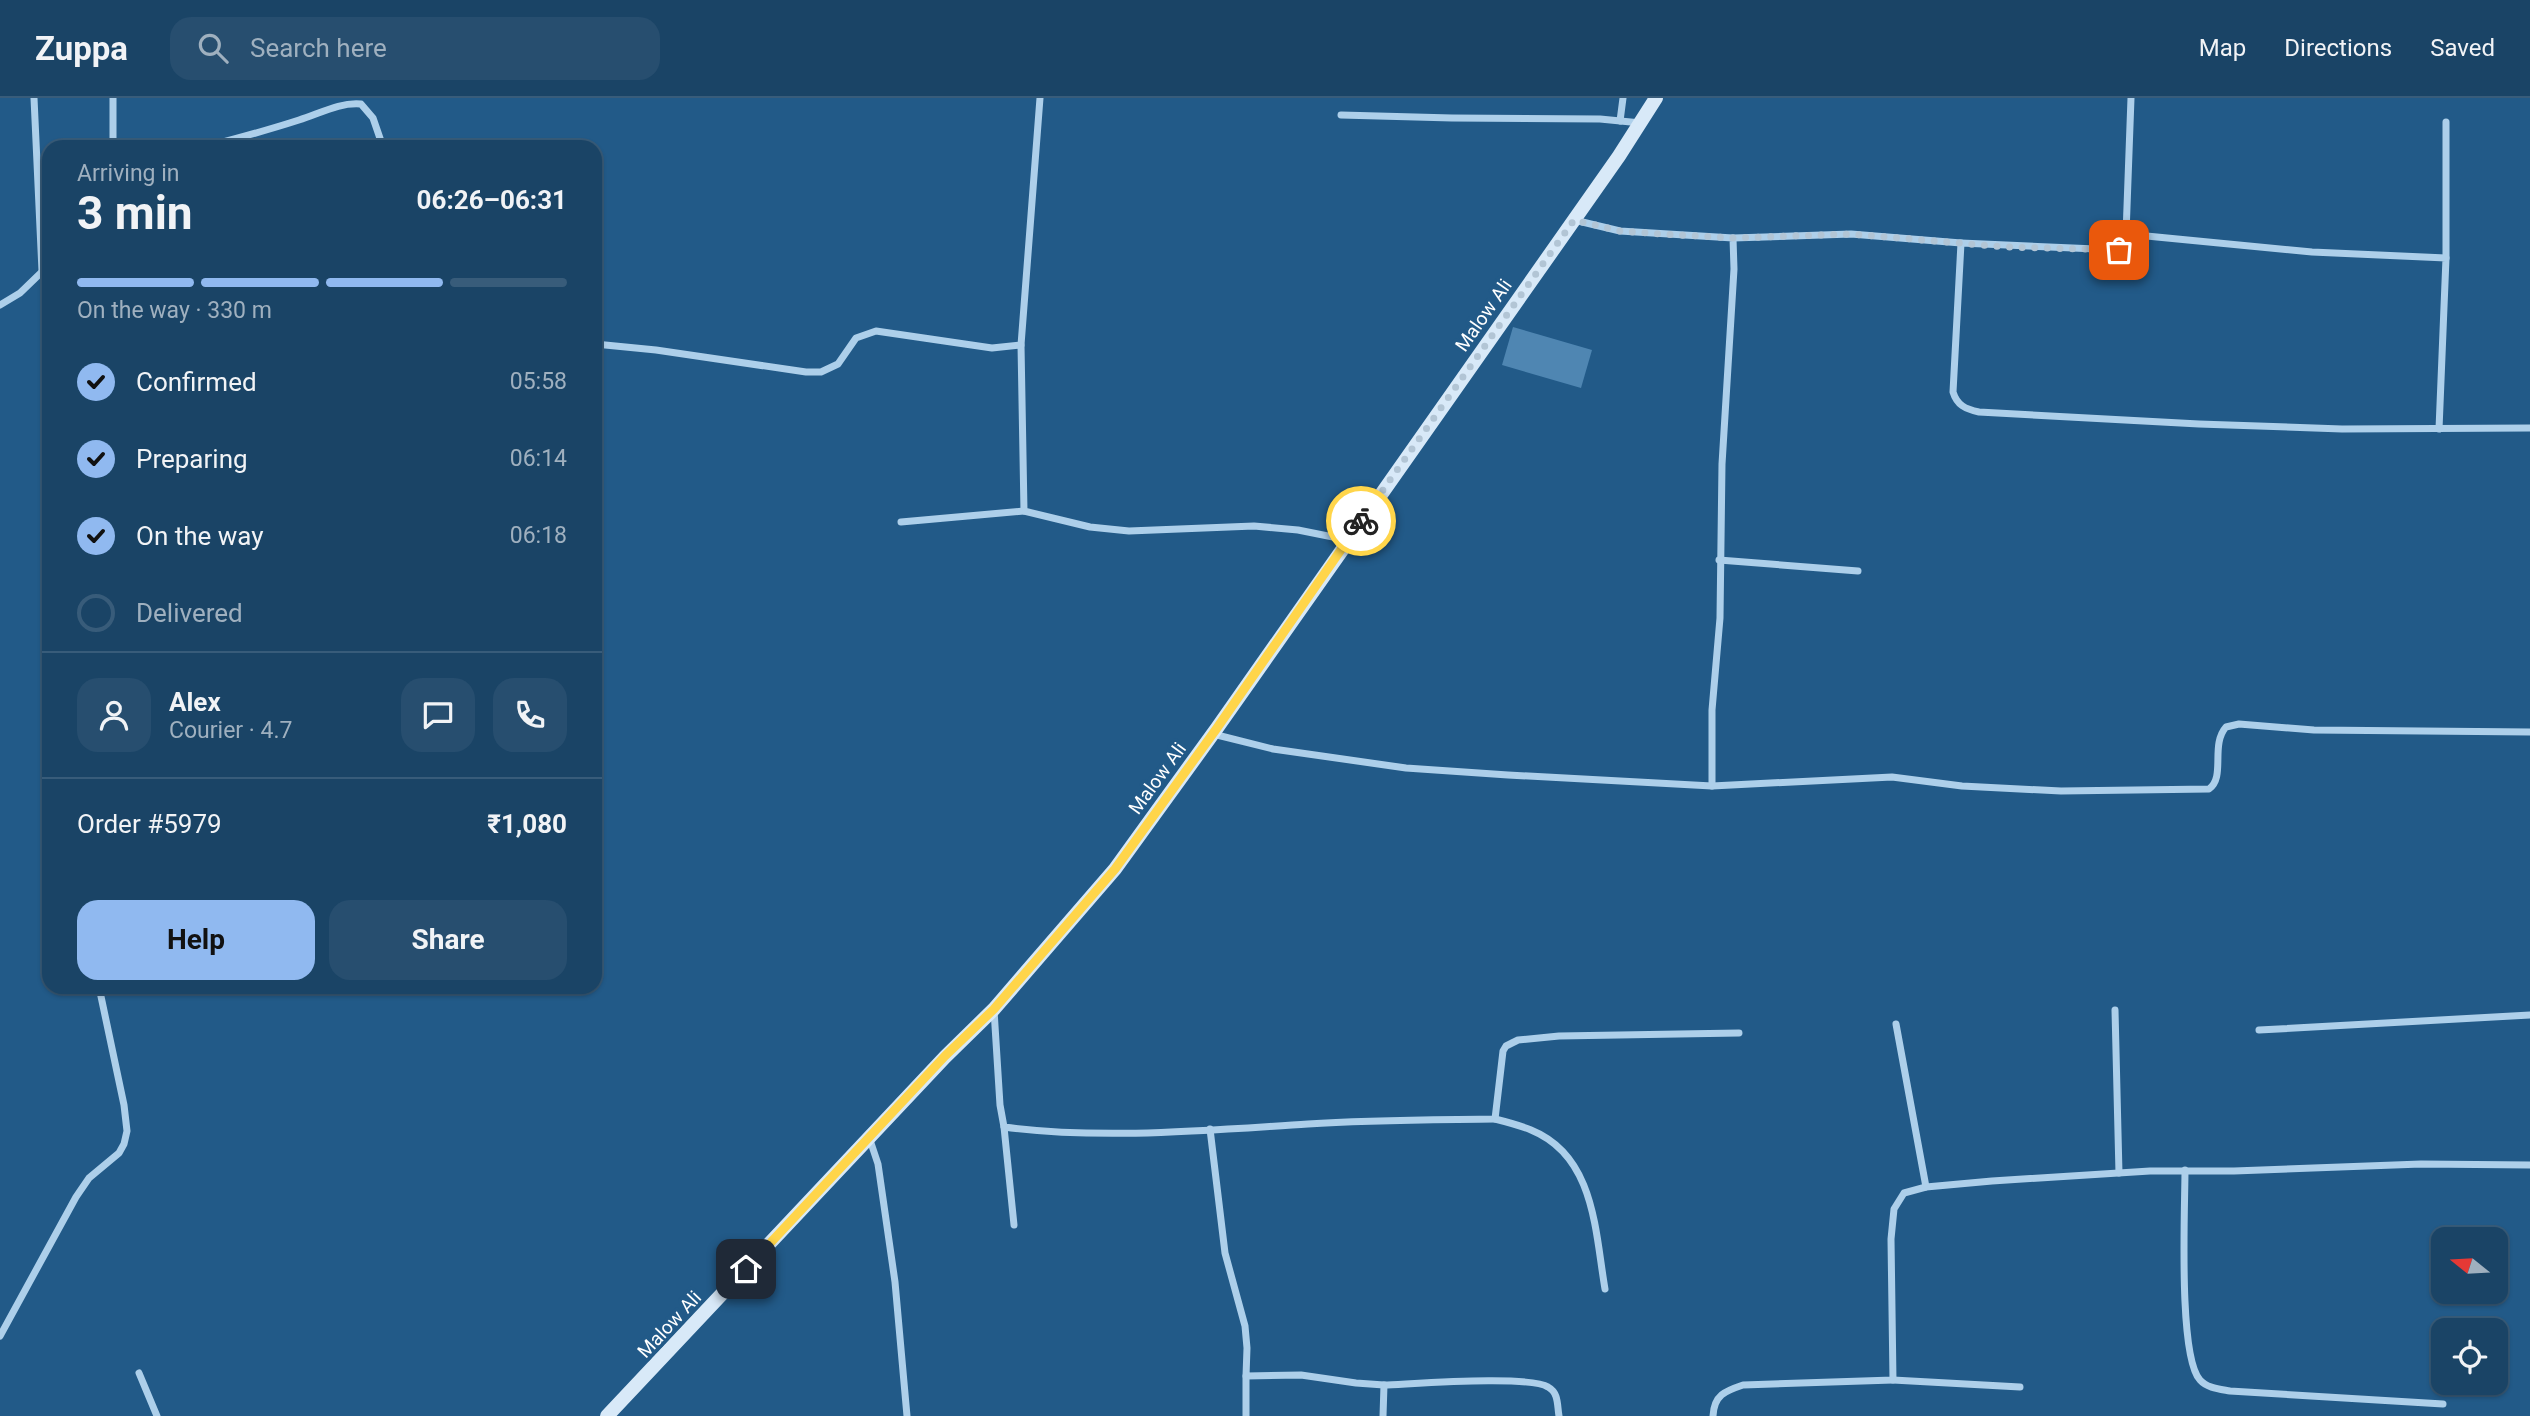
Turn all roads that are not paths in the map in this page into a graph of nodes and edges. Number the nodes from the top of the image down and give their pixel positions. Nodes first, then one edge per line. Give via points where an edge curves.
1 (34, 98) edge
2 (113, 98) edge
3 (1040, 98) edge
4 (1623, 98) edge
5 (1656, 98) edge
6 (2131, 98) edge
7 (1341, 114) dead end
8 (1620, 121) junction
9 (1640, 122) junction
10 (2446, 122) dead end
11 (113, 140) edge
12 (229, 140) edge
13 (381, 140) edge
14 (42, 211) edge
15 (1574, 220) junction
16 (2126, 234) junction
17 (1733, 238) junction
18 (1961, 243) junction
19 (2446, 258) junction
20 (42, 272) edge
21 (0, 304) edge
22 (602, 345) edge
23 (1021, 345) junction
24 (2530, 428) edge
25 (2439, 429) junction
26 (1024, 510) junction
27 (901, 522) dead end
28 (1348, 540) junction
29 (1719, 560) junction
30 (1858, 571) dead end
31 (2530, 733) edge
32 (1213, 734) junction
33 (1712, 786) junction
34 (100, 994) edge
35 (994, 1009) junction
36 (2115, 1010) dead end
37 (2530, 1015) edge
38 (1896, 1024) dead end
39 (2259, 1030) dead end
40 (1739, 1033) dead end
41 (1494, 1119) junction
42 (1004, 1127) junction
43 (1210, 1129) junction
44 (869, 1138) junction
45 (2530, 1164) edge
46 (2185, 1170) junction
47 (2119, 1173) junction
48 (1926, 1187) junction
49 (1014, 1224) dead end
50 (1605, 1289) dead end
51 (0, 1336) edge
52 (139, 1373) dead end
53 (1246, 1376) junction
54 (1893, 1380) junction
55 (1384, 1385) junction
56 (2020, 1387) dead end
57 (2443, 1404) dead end
58 (157, 1416) edge
59 (607, 1416) edge
60 (907, 1416) edge
61 (1246, 1416) edge
62 (1382, 1416) edge
63 (1559, 1416) edge
64 (1713, 1416) edge

1 - 14 street
2 - 11 street
3 - 23 street
4 - 8 street
5 - 9 street, Malow Ali
6 - 16 street
7 - 8 street
8 - 9 street
9 - 15 street, Malow Ali
10 - 19 street
12 - 13 street via 354,103 361,104 373,118
15 - 17 street via 1620,231
15 - 28 street, Malow Ali
16 - 18 street via 2123,247 2115,251
16 - 19 street via 2312,252
17 - 18 street via 1851,234
17 - 29 street
18 - 25 street via 1953,392 1956,401 1970,410 2199,424
19 - 25 street
20 - 21 street
22 - 23 street via 806,372 821,372 838,364 856,338 876,331 992,348
23 - 26 street
24 - 25 street
26 - 27 street
26 - 28 street via 1090,527 1129,531 1254,526
28 - 32 street, Malow Ali
29 - 30 street
29 - 33 street
31 - 33 street via 2231,725 2220,736 2216,783 2200,790 2036,790 1892,776
32 - 33 street via 1273,749 1406,768
32 - 35 street, Malow Ali via 1115,869
34 - 51 street via 124,1105 124,1144 89,1178 76,1198
35 - 42 street
35 - 44 street, Malow Ali
36 - 47 street
37 - 39 street
38 - 48 street
40 - 41 street via 1518,1040 1503,1051
41 - 43 street via 1384,1119
41 - 50 street via 1533,1130 1570,1158 1589,1195
42 - 43 street via 1059,1133
42 - 49 street
43 - 53 street via 1225,1253 1244,1326
44 - 59 street, Malow Ali
44 - 60 street via 878,1164 895,1282
45 - 46 street
46 - 47 street
46 - 57 street via 2183,1291 2191,1361 2200,1381 2230,1391
47 - 48 street
48 - 54 street via 1904,1193 1894,1209
52 - 58 street
53 - 55 street via 1301,1375
53 - 61 street
54 - 56 street
54 - 64 street via 1742,1385 1720,1394
55 - 62 street
55 - 63 street via 1535,1382 1556,1395

